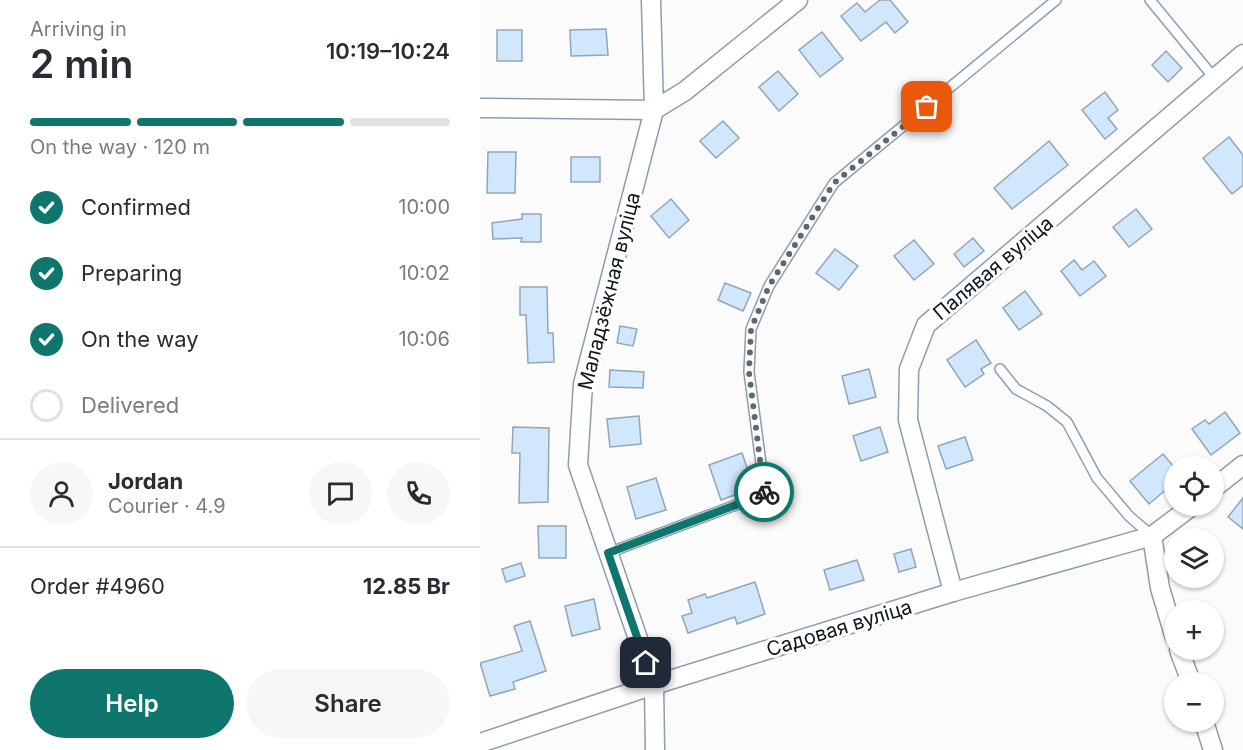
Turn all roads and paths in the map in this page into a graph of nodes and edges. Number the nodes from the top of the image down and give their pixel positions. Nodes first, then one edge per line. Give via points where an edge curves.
1 (651, 0) edge
2 (798, 0) edge
3 (1056, 0) edge
4 (1150, 0) edge
5 (1243, 54) edge
6 (1215, 79) junction
7 (480, 108) edge
8 (654, 110) junction
9 (1000, 369) dead end
10 (1243, 465) edge
11 (1224, 480) edge
12 (1178, 516) edge
13 (1152, 536) junction
14 (608, 553) junction
15 (953, 592) junction
16 (1164, 601) edge
17 (654, 685) junction
18 (1207, 732) edge
19 (480, 743) edge
20 (655, 750) edge
21 (1213, 750) edge

1 - 8 street, Маладзёжная вуліца
2 - 8 street via 685,91
3 - 14 lane via 834,183 769,286 751,329 749,372 765,494
4 - 6 lane
5 - 6 street, Палявая вуліца
6 - 15 street, Палявая вуліца via 926,325 909,369 908,420
7 - 8 street
8 - 14 street, Маладзёжная вуліца via 582,384 578,465
9 - 13 lane via 1016,390 1067,422 1097,478
10 - 11 street
12 - 13 street, Садовая вуліца
13 - 15 street, Садовая вуліца
13 - 16 street
14 - 17 street, Маладзёжная вуліца
15 - 17 street, Садовая вуліца
17 - 19 street, Садовая вуліца
17 - 20 street, Маладзёжная вуліца
18 - 21 street

